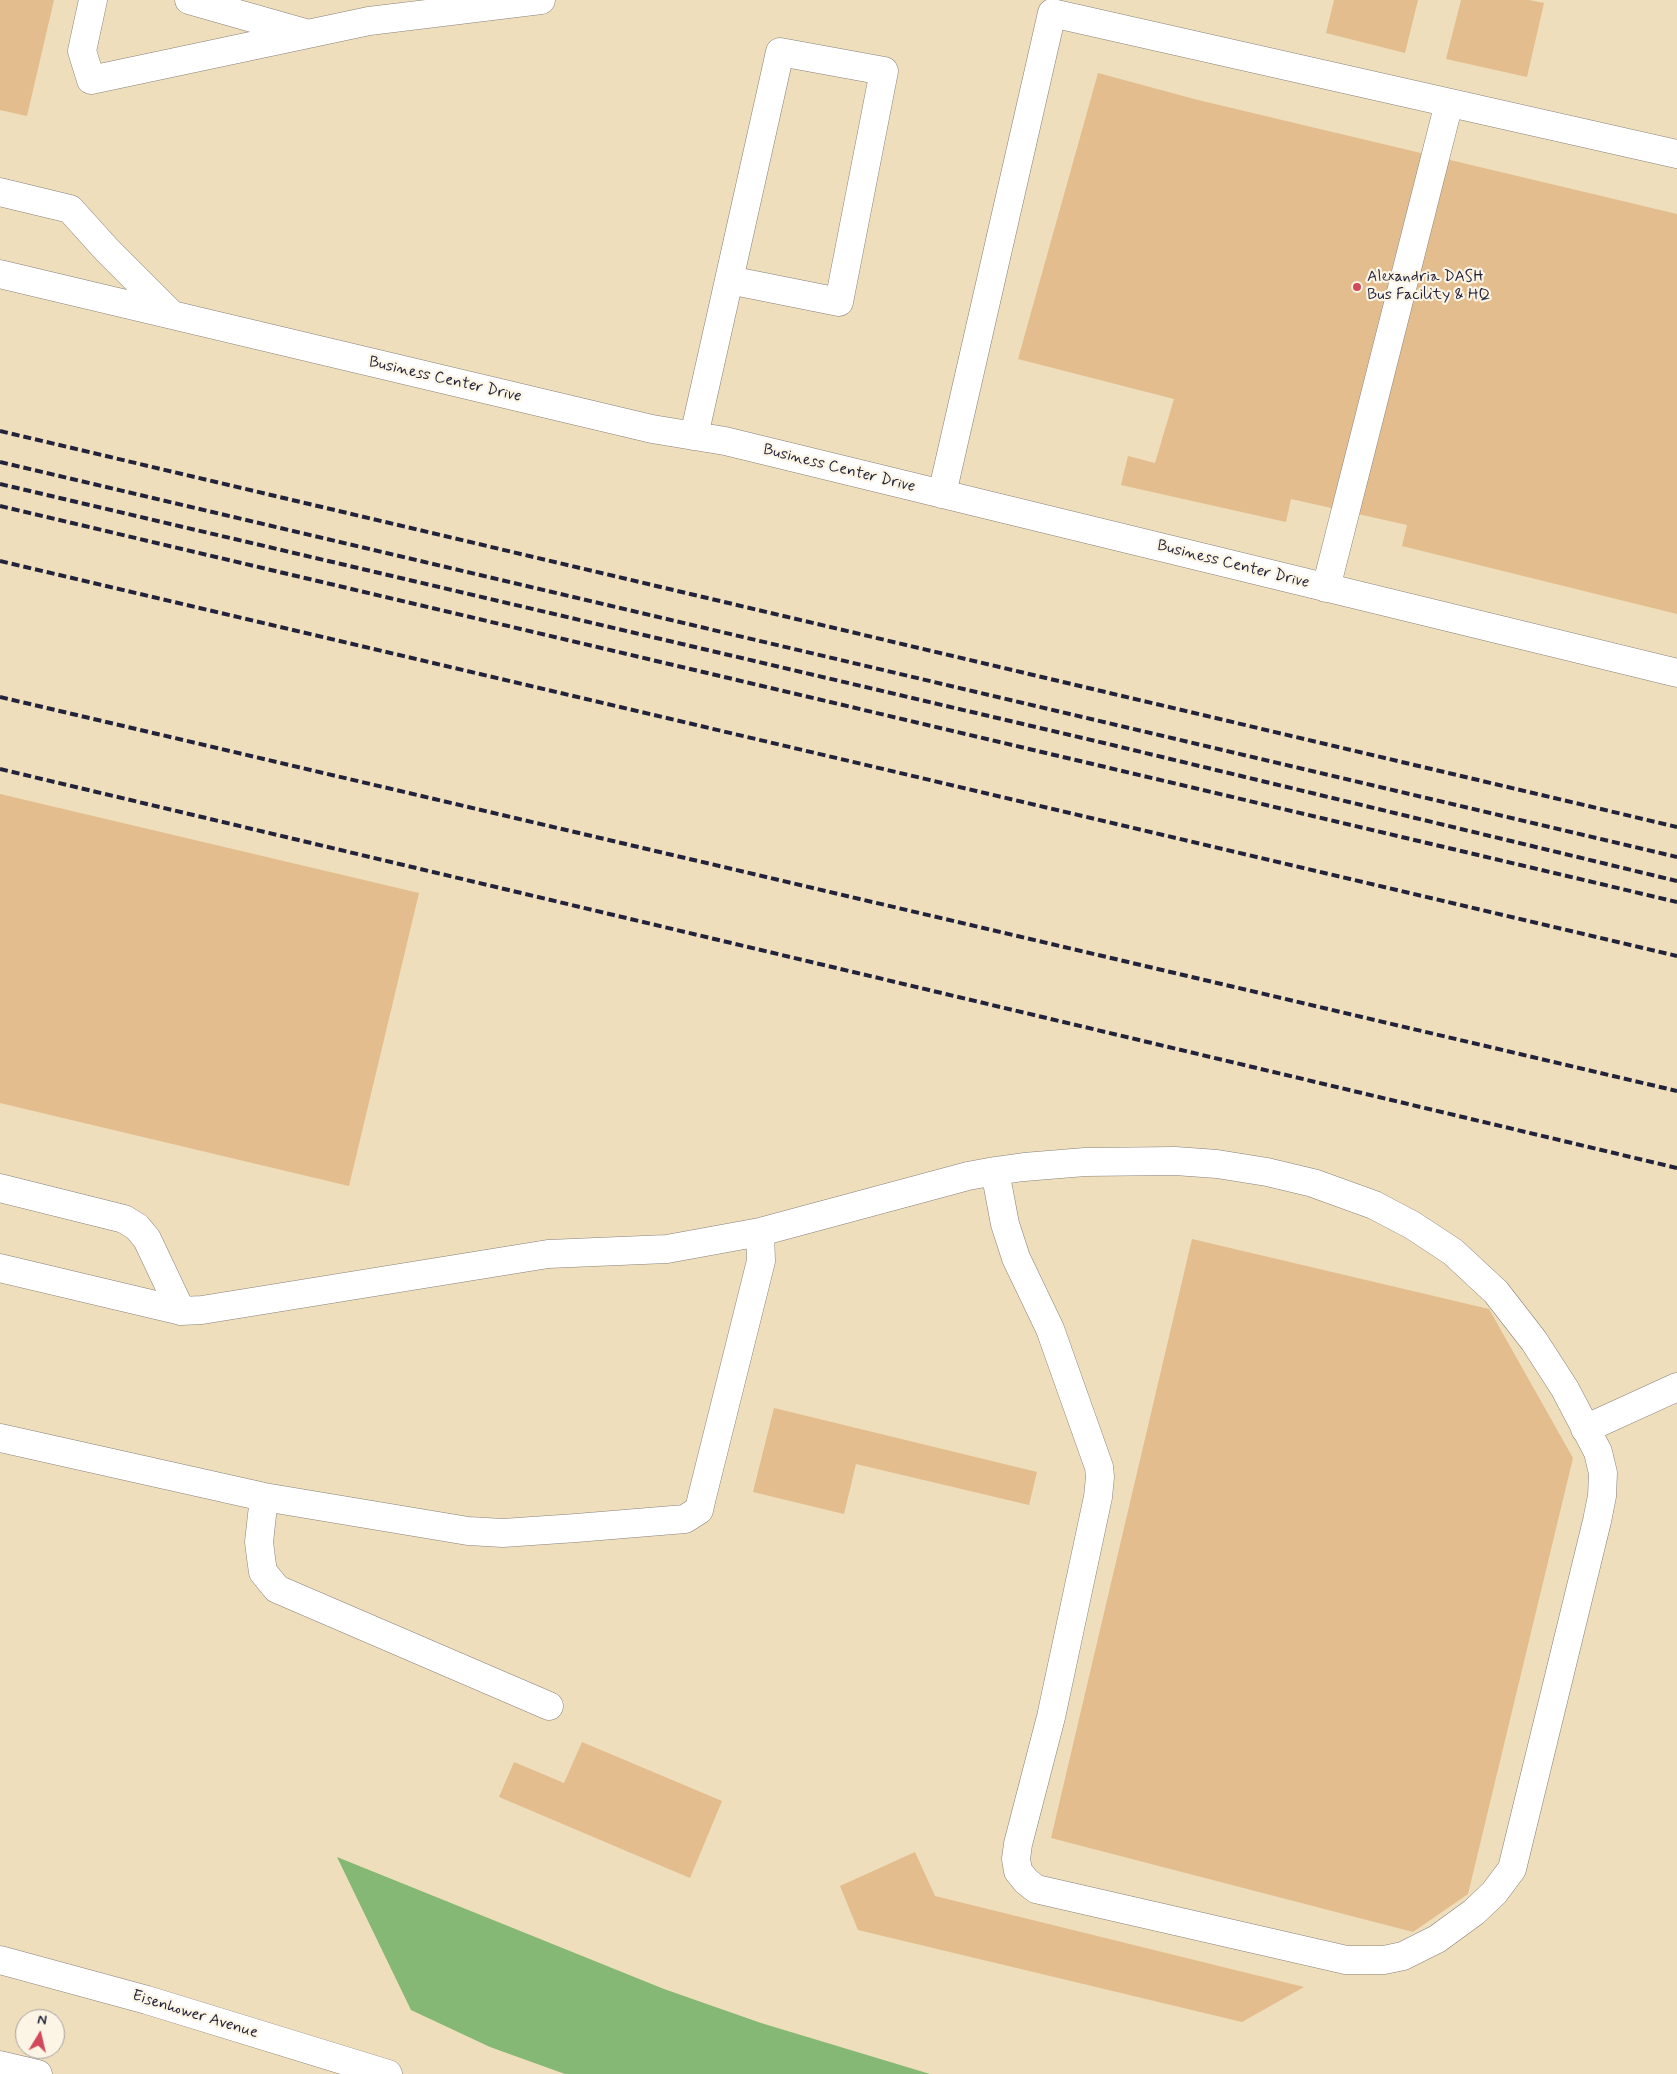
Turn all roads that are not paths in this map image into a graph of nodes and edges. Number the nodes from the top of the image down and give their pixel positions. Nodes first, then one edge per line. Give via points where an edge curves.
1 (93, 0) edge
2 (189, 0) edge
3 (541, 0) edge
4 (308, 34) junction
5 (1449, 103) junction
6 (1677, 154) edge
7 (0, 192) edge
8 (0, 274) edge
9 (729, 280) junction
10 (172, 315) junction
11 (694, 436) junction
12 (942, 494) junction
13 (1326, 588) junction
14 (1677, 673) edge
15 (995, 1171) junction
16 (0, 1188) edge
17 (760, 1232) junction
18 (0, 1268) edge
19 (182, 1311) junction
20 (1677, 1387) edge
21 (1585, 1429) junction
22 (0, 1438) edge
23 (264, 1497) junction
24 (549, 1706) dead end
25 (0, 1960) edge
26 (0, 2065) edge
27 (38, 2074) edge
28 (388, 2074) edge

1 - 4 street via 82,51 91,80
2 - 4 street
3 - 4 street via 368,21
5 - 6 street
5 - 12 street via 1052,13
5 - 13 street
7 - 10 street via 70,209
8 - 10 street, Business Center Drive
9 - 9 street via 780,52 884,72 839,302
9 - 11 street
10 - 11 street, Business Center Drive via 652,429
11 - 12 street, Business Center Drive
12 - 13 street, Business Center Drive
13 - 14 street, Business Center Drive
15 - 17 street
15 - 21 street via 1117,1161 1217,1164 1313,1183 1374,1205 1453,1252 1496,1292 1534,1341 1565,1389
15 - 21 street via 1005,1224 1016,1258 1050,1329 1100,1477 1051,1717 1018,1844 1018,1871 1036,1889 1346,1960 1384,1960 1403,1956 1437,1939 1474,1912 1512,1869 1597,1520 1603,1473 1598,1452
16 - 19 street via 124,1219 137,1227 147,1240
17 - 19 street via 667,1249 548,1254
17 - 23 street via 761,1261 699,1510 693,1516 675,1521 484,1532 420,1525
18 - 19 street
20 - 21 street
22 - 23 street
23 - 24 street via 259,1542 261,1558 263,1572 277,1589
25 - 28 street, Eisenhower Avenue via 147,2000
26 - 27 street

